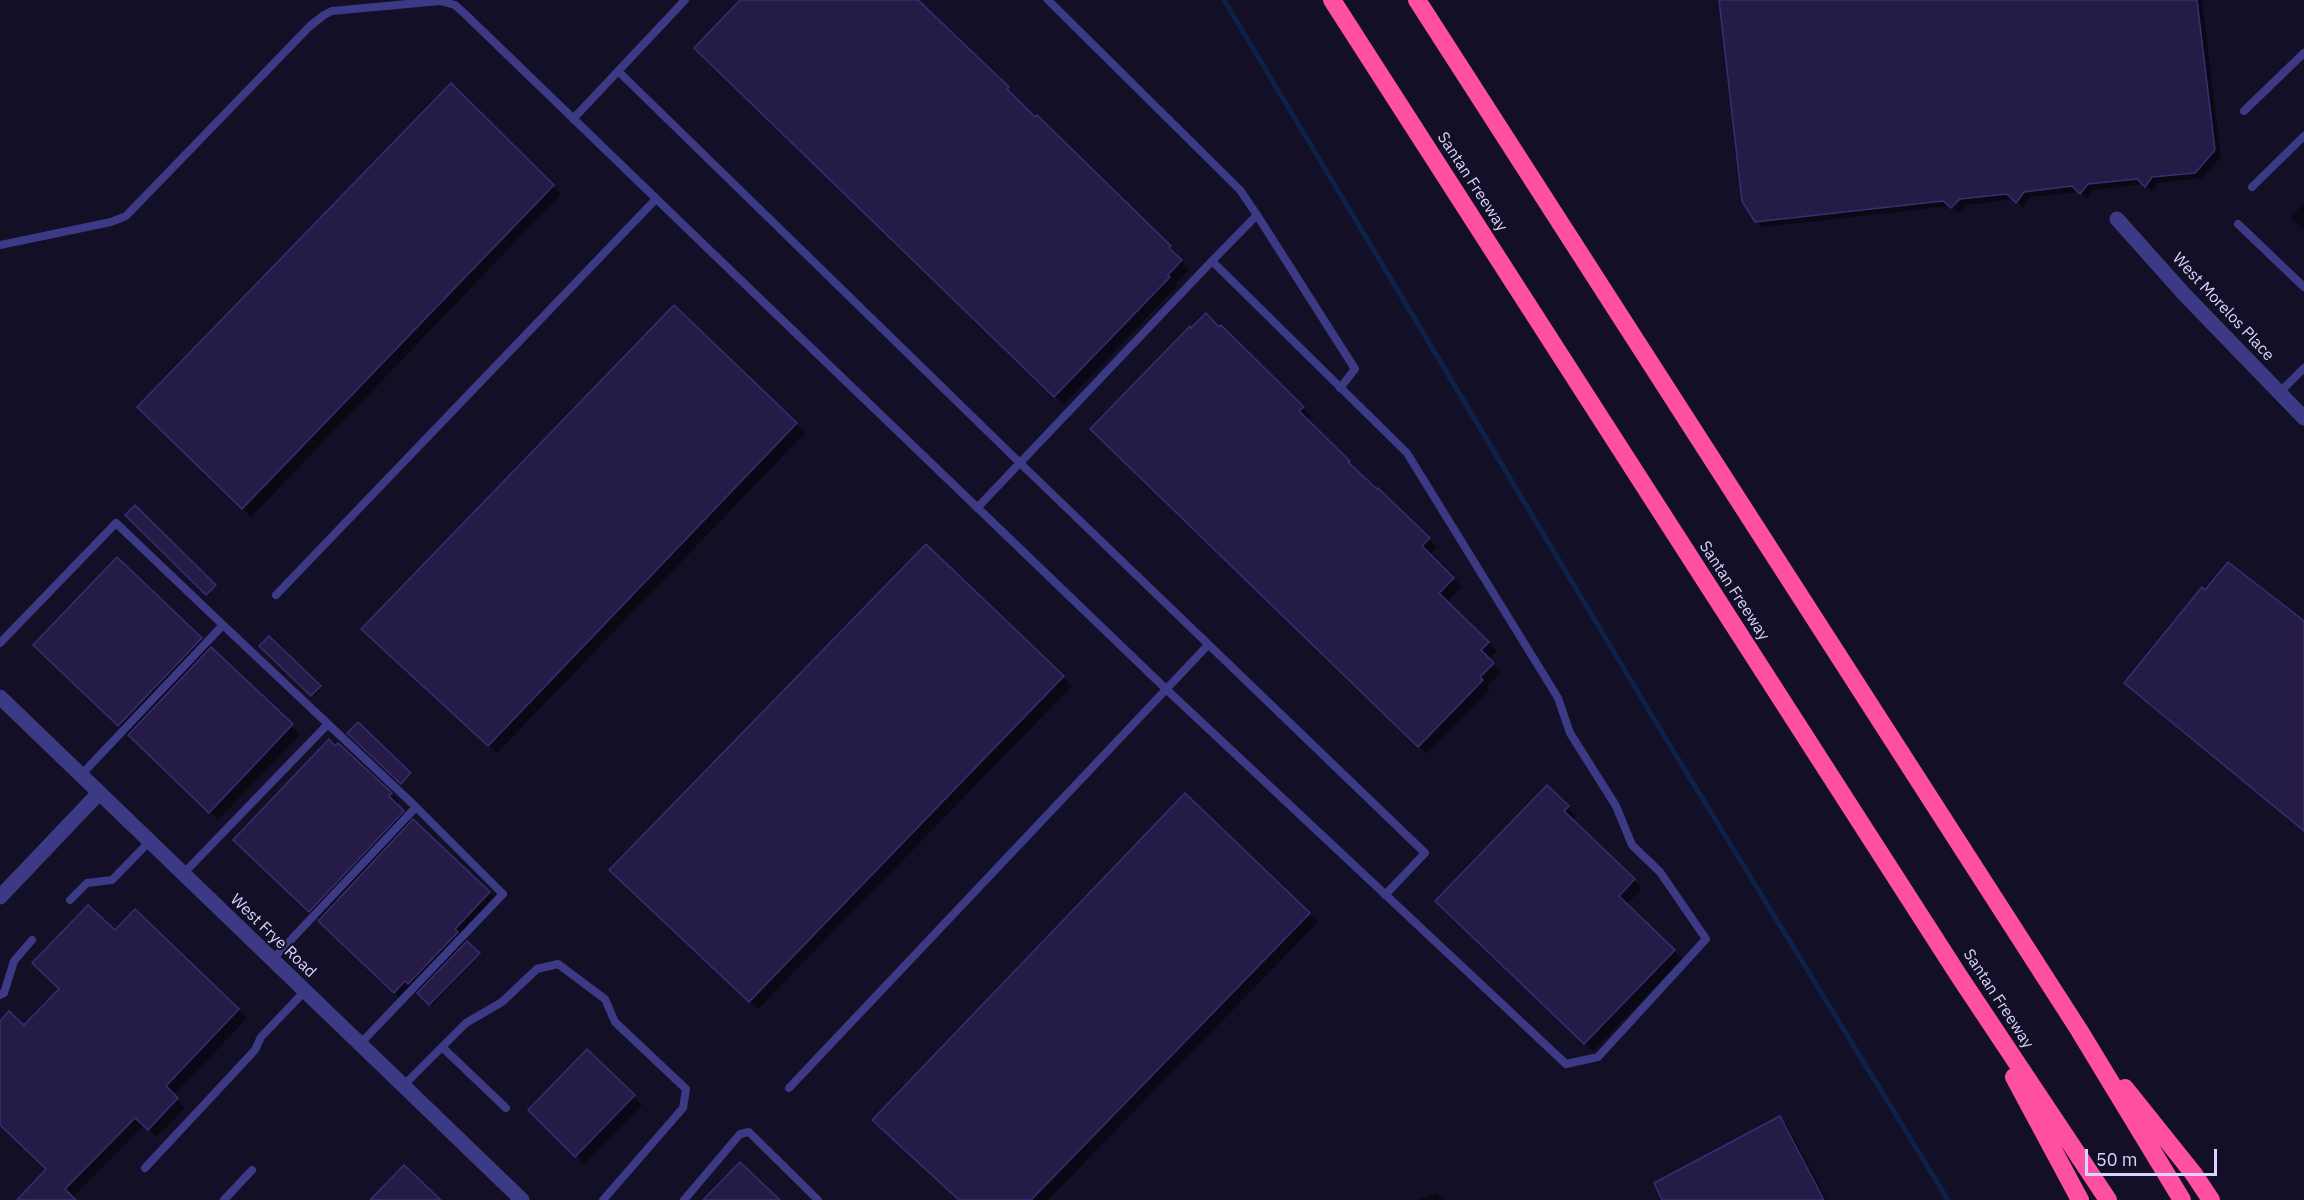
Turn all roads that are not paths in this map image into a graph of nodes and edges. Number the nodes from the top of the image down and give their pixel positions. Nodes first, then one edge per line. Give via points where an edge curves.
1 (685, 0) edge
2 (1048, 0) edge
3 (1332, 0) edge
4 (1417, 0) edge
5 (2304, 53) edge
6 (618, 71) junction
7 (2244, 111) dead end
8 (573, 119) junction
9 (2304, 136) edge
10 (2252, 187) dead end
11 (656, 199) junction
12 (1257, 215) junction
13 (2117, 219) dead end
14 (2238, 224) dead end
15 (0, 245) edge
16 (1212, 261) junction
17 (2304, 287) edge
18 (2304, 368) edge
19 (1340, 388) junction
20 (2279, 393) junction
21 (2304, 418) edge
22 (1020, 464) junction
23 (977, 508) junction
24 (276, 595) dead end
25 (223, 625) junction
26 (0, 643) edge
27 (1208, 645) junction
28 (1166, 689) junction
29 (0, 697) edge
30 (328, 724) junction
31 (81, 776) junction
32 (99, 793) junction
33 (416, 807) junction
34 (149, 842) junction
35 (183, 874) junction
36 (1385, 895) junction
37 (0, 897) edge
38 (70, 900) dead end
39 (32, 940) dead end
40 (272, 960) junction
41 (1959, 976) junction
42 (305, 992) junction
43 (0, 995) edge
44 (2079, 1030) junction
45 (360, 1044) junction
46 (442, 1047) junction
47 (403, 1086) junction
48 (789, 1088) dead end
49 (506, 1108) dead end
50 (145, 1168) dead end
51 (252, 1170) dead end
52 (224, 1200) edge
53 (522, 1200) edge
54 (603, 1200) edge
55 (684, 1200) edge
56 (818, 1200) edge
57 (2080, 1200) edge
58 (2108, 1200) edge
59 (2182, 1200) edge
60 (2211, 1200) edge

1 - 6 lane
2 - 12 lane via 1240,190
3 - 41 highway, Santan Freeway
4 - 44 highway
5 - 7 lane
6 - 8 lane
6 - 22 lane
8 - 11 lane
8 - 15 lane via 455,5 440,1 332,11 309,26 126,216
9 - 10 lane
11 - 23 lane
11 - 24 lane
12 - 16 lane
12 - 19 lane via 1355,369
13 - 20 street, West Morelos Place
14 - 17 lane
16 - 19 lane
16 - 22 lane
18 - 20 lane
19 - 36 lane via 1407,453 1558,698 1570,733 1616,806 1632,845 1660,872 1707,939 1598,1056 1566,1064
20 - 21 street, West Morelos Place
22 - 23 lane
22 - 27 lane
23 - 28 lane
25 - 26 lane via 116,523
25 - 30 lane
25 - 31 lane
27 - 28 lane
27 - 36 lane via 1425,853
28 - 36 lane
28 - 48 lane
29 - 31 street, West Frye Road
30 - 33 lane
30 - 35 lane
31 - 32 street, West Frye Road
32 - 34 street, West Frye Road
32 - 37 street
33 - 40 lane
33 - 45 lane via 503,894
34 - 35 street, West Frye Road
34 - 38 lane via 112,880 87,883
35 - 40 street, West Frye Road
39 - 43 lane via 14,961
40 - 42 street, West Frye Road
41 - 57 highway
41 - 58 highway, Santan Freeway
42 - 45 street, West Frye Road
42 - 50 lane
44 - 59 highway
44 - 60 highway
45 - 47 street, West Frye Road
46 - 47 lane
46 - 49 lane
46 - 54 lane via 466,1023 502,1002 537,969 558,964 605,999 615,1022 686,1089 683,1108
47 - 53 street, West Frye Road
51 - 52 lane
55 - 56 lane via 740,1134 749,1132

